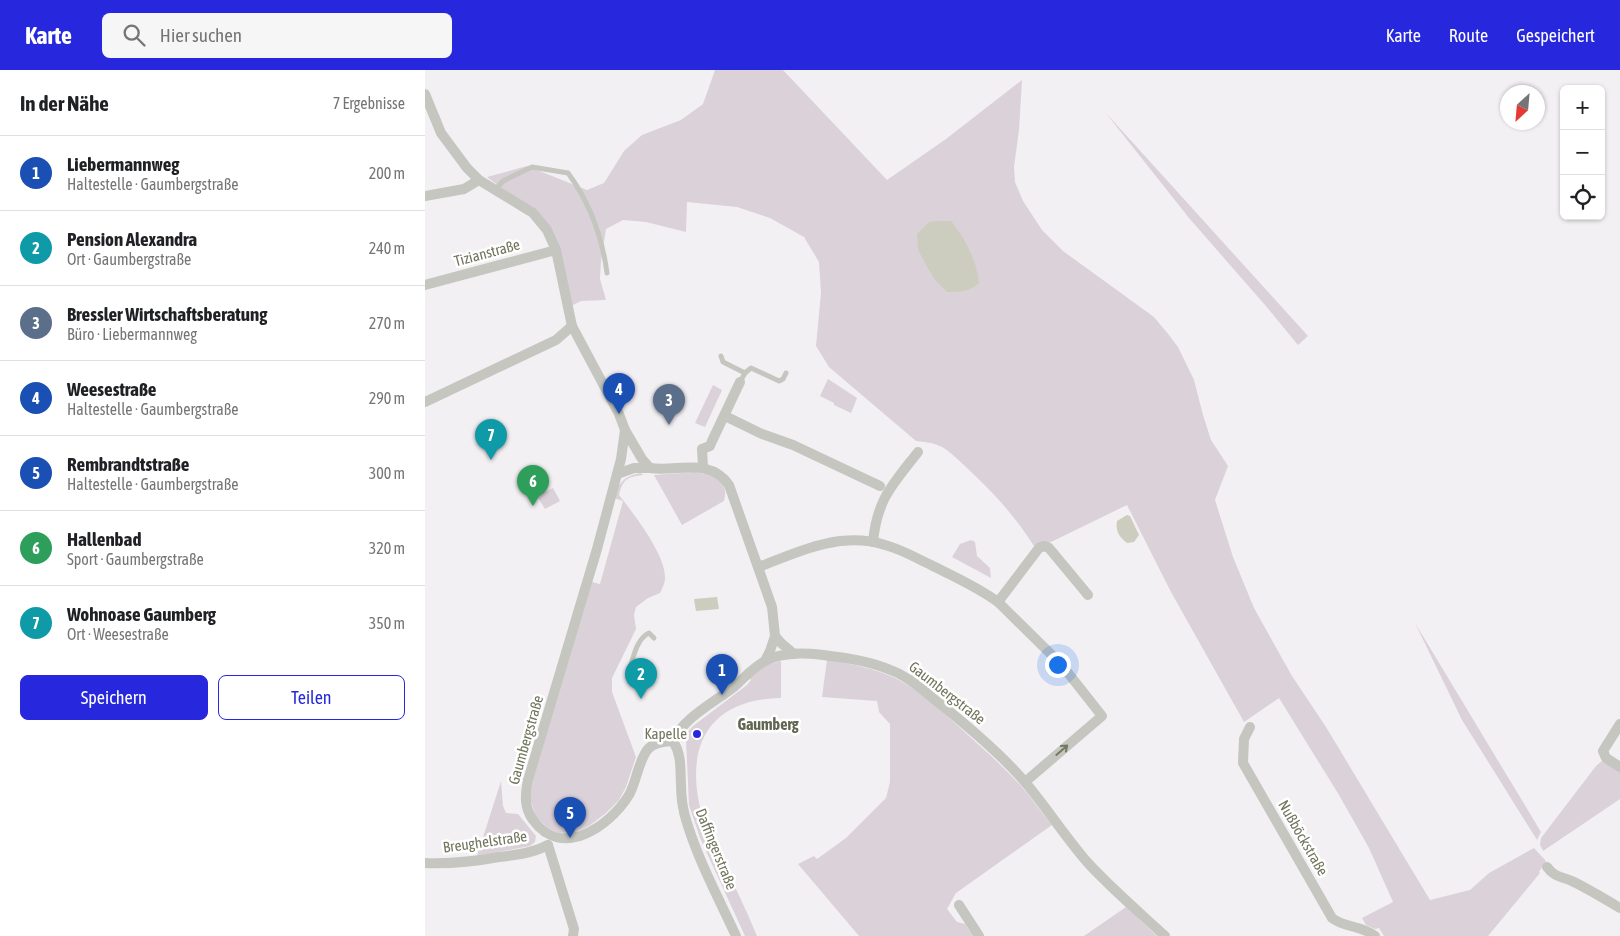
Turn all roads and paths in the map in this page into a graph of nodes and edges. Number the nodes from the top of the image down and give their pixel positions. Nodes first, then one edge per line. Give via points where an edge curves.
1 (425, 94) edge
2 (479, 180) junction
3 (496, 189) junction
4 (425, 196) edge
5 (556, 250) junction
6 (607, 273) dead end
7 (425, 285) edge
8 (572, 326) junction
9 (721, 356) dead end
10 (786, 373) dead end
11 (743, 377) junction
12 (425, 402) edge
13 (725, 416) junction
14 (625, 430) junction
15 (918, 452) dead end
16 (703, 467) junction
17 (650, 468) junction
18 (617, 474) junction
19 (880, 486) dead end
20 (873, 542) junction
21 (759, 567) junction
22 (1087, 595) dead end
23 (998, 602) junction
24 (775, 636) junction
25 (654, 638) dead end
26 (794, 654) junction
27 (765, 661) junction
28 (629, 672) dead end
29 (1620, 724) edge
30 (1250, 728) dead end
31 (673, 741) junction
32 (1620, 767) edge
33 (1025, 782) junction
34 (551, 840) junction
35 (425, 863) edge
36 (1547, 867) dead end
37 (959, 905) dead end
38 (1620, 908) edge
39 (573, 936) edge
40 (736, 936) edge
41 (979, 936) edge
42 (1165, 936) edge
43 (1375, 936) edge

1 - 2 street via 432,118 451,148
2 - 3 street
2 - 4 street via 464,189
3 - 5 street via 533,213 550,235
3 - 6 lane via 533,167 568,173 590,207 604,250
5 - 7 street, Tizianstraße
5 - 8 street
8 - 12 street via 556,340
8 - 14 street
9 - 11 lane via 723,362
10 - 11 lane via 781,381 751,368
11 - 13 street
13 - 16 street via 710,446 702,449
13 - 19 street
14 - 17 street
14 - 18 street, Gaumbergstraße
15 - 20 street via 884,498
16 - 17 street
16 - 21 street via 721,475 729,485
17 - 18 street via 634,468
18 - 34 street, Gaumbergstraße via 527,780 525,804 532,819
20 - 21 street via 821,544
20 - 23 street via 941,570
21 - 24 street via 771,607
22 - 23 street via 1044,546 1039,548
33 -> 23 street via 1102,716 1061,664
24 - 26 street
24 - 27 street
25 - 28 lane via 649,633 643,637
26 - 27 street, Gaumbergstraße
26 - 33 street, Gaumbergstraße via 850,658 899,674 983,740
27 - 31 street, Gaumbergstraße via 687,723
29 - 32 street via 1603,751 1605,758
30 - 43 street, Nußböckstraße via 1244,739 1243,763 1332,918
31 - 34 street via 650,747 629,794 599,826 581,836
31 - 40 street, Daffingerstraße via 680,758 682,804 693,841
33 - 42 street, Gaumbergstraße via 1087,862
34 - 35 street, Breughelstraße via 530,852 469,863
34 - 39 street via 574,929
36 - 38 street via 1560,878 1571,880
37 - 41 street

